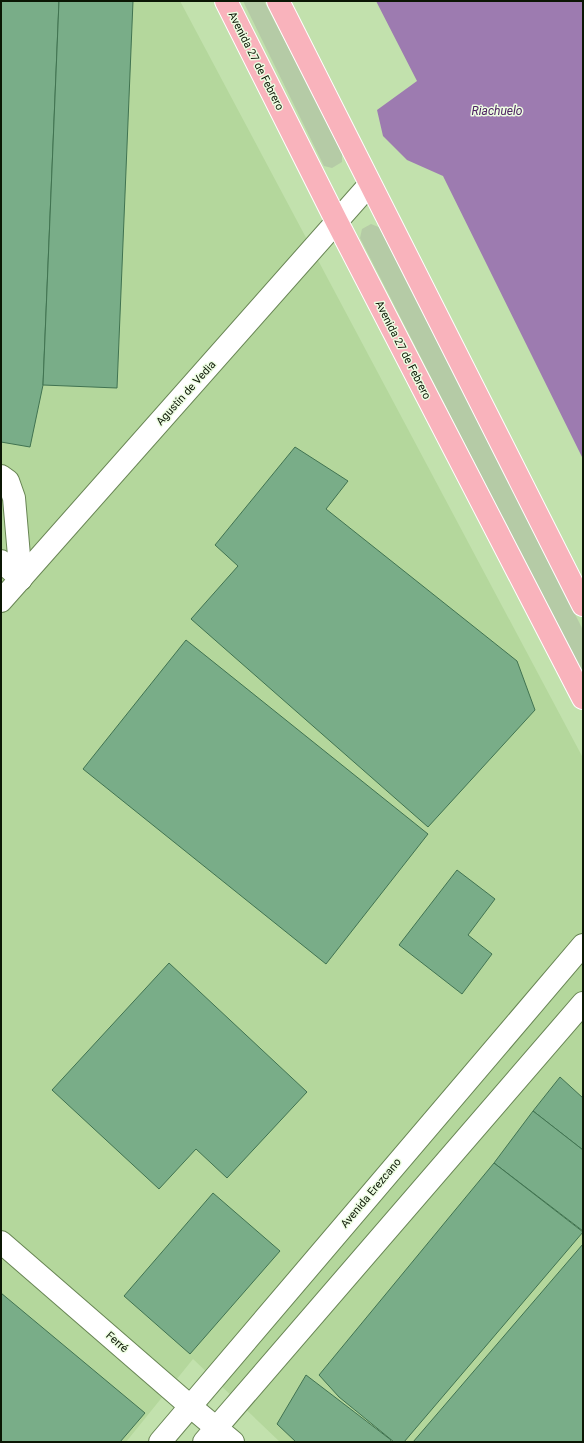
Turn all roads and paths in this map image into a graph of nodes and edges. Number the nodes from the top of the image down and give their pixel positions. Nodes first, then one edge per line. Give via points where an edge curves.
1 (226, 1) edge
2 (278, 1) edge
3 (370, 184) junction
4 (337, 222) junction
5 (1, 476) edge
6 (1, 561) edge
7 (21, 579) junction
8 (1, 601) edge
9 (583, 605) edge
10 (583, 698) edge
11 (583, 945) edge
12 (583, 1003) edge
13 (1, 1242) edge
14 (190, 1406) junction
15 (211, 1434) edge
16 (160, 1442) edge
17 (233, 1442) edge

1 - 4 main road, Avenida 27 de Febrero
2 - 3 main road
3 - 4 street, Agustín de Vedia
3 - 9 main road
4 - 7 street, Agustín de Vedia
4 - 10 main road, Avenida 27 de Febrero
5 - 7 street via 8,481 14,498
6 - 7 street
7 - 8 street, Agustín de Vedia
11 - 14 street, Avenida Erezcano
12 - 15 street
13 - 14 street, Ferré
14 - 15 street, Ferré
14 - 16 street, Avenida Erezcano
15 - 17 street, Ferré

